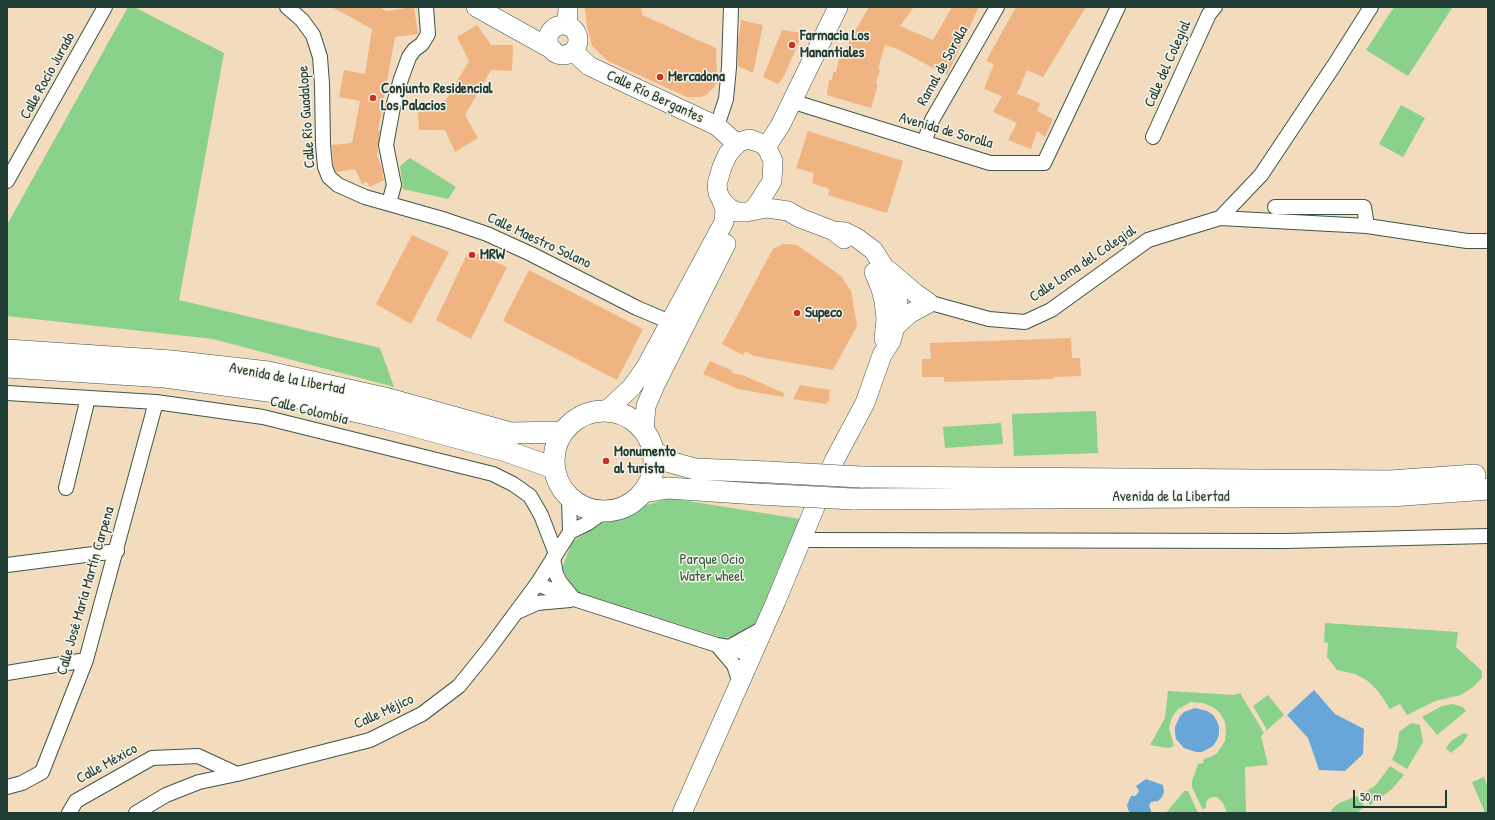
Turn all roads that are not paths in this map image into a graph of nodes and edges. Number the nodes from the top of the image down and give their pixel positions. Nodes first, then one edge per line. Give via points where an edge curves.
1 (105, 7) edge
2 (288, 7) edge
3 (426, 7) edge
4 (476, 7) edge
5 (568, 7) edge
6 (731, 7) edge
7 (838, 7) edge
8 (997, 7) edge
9 (1118, 7) edge
10 (1215, 7) edge
11 (1371, 7) edge
12 (567, 26) junction
13 (553, 50) junction
14 (573, 51) junction
15 (791, 101) junction
16 (717, 126) junction
17 (1153, 136) dead end
18 (924, 143) junction
19 (737, 144) junction
20 (766, 147) junction
21 (7, 181) edge
22 (772, 181) junction
23 (722, 201) junction
24 (389, 203) junction
25 (1275, 207) dead end
26 (749, 211) junction
27 (788, 211) junction
28 (1220, 218) junction
29 (1367, 226) junction
30 (834, 231) junction
31 (1488, 241) edge
32 (857, 250) junction
33 (882, 264) junction
34 (897, 296) junction
35 (929, 303) junction
36 (670, 322) junction
37 (890, 326) junction
38 (7, 350) edge
39 (7, 367) edge
40 (7, 393) edge
41 (88, 398) junction
42 (156, 402) junction
43 (606, 411) junction
44 (644, 431) junction
45 (562, 432) junction
46 (653, 451) junction
47 (554, 468) junction
48 (1488, 474) edge
49 (66, 488) dead end
50 (1488, 488) edge
51 (644, 492) junction
52 (569, 498) junction
53 (605, 511) junction
54 (570, 532) junction
55 (1488, 536) edge
56 (803, 540) junction
57 (117, 551) junction
58 (554, 556) junction
59 (7, 565) edge
60 (537, 584) junction
61 (575, 599) junction
62 (517, 612) junction
63 (765, 627) junction
64 (723, 646) junction
65 (752, 656) junction
66 (86, 660) junction
67 (7, 672) edge
68 (740, 682) junction
69 (236, 774) junction
70 (7, 787) edge
71 (69, 813) edge
72 (136, 813) edge
73 (682, 813) edge

1 - 21 street, Calle Rocío Jurado
2 - 24 street, Calle Río Guadalope via 313,35 320,57 323,144 328,177 350,192
3 - 24 street via 428,34 409,57 393,107 386,145 394,185
4 - 13 main road
5 - 12 main road
6 - 16 street via 726,99
7 - 15 main road
8 - 18 street, Ramal de Sorolla via 932,120
9 - 18 street, Avenida de Sorolla via 1044,163 990,163
10 - 17 street, Calle del Colegial via 1209,14
11 - 28 street, Calle Loma del Colegial via 1261,175
12 - 13 main road via 558,26 550,35 549,43
12 - 14 main road via 573,29 578,38
13 - 14 main road via 563,55
14 - 16 main road, Calle Río Bergantes via 589,66
15 - 18 street, Avenida de Sorolla
15 - 20 main road via 780,126
16 - 19 main road, Calle Río Bergantes
19 - 20 main road via 749,139
19 - 23 main road via 728,154 719,174 717,184
20 - 22 main road via 773,161
22 - 26 main road via 759,202
22 - 27 main road
23 - 26 main road via 737,212
23 - 36 main road via 725,210 724,222
24 - 36 street, Calle Maestro Solano via 487,234
25 - 29 street via 1364,208
26 - 27 main road via 767,208
26 - 44 main road via 734,229 655,385 646,406
27 - 30 main road
28 - 29 street
28 - 35 street, Calle Loma del Colegial via 1148,240 1051,310 1024,322 989,319
29 - 31 street via 1467,241
30 - 32 main road
30 - 33 main road via 846,232 857,238 873,250
32 - 34 main road via 871,258 886,291
32 - 37 main road via 873,270 881,289 886,319
33 - 34 main road
33 - 35 main road
34 - 35 street, Calle Loma del Colegial
34 - 37 main road via 899,314
35 - 37 main road
36 - 43 main road via 646,367 631,388
37 - 56 main road via 891,341 882,355 865,403 834,461
38 - 45 main road, Avenida de la Libertad via 171,361 268,372 389,399 511,432
39 - 47 main road, Avenida de la Libertad via 165,377 268,391 388,419 506,451
40 - 41 street, Calle Colombia
41 - 42 street, Calle Colombia
41 - 49 street
42 - 57 street, Calle José María Martín Carpena
42 - 58 street, Calle Colombia via 263,417 493,474 530,496 542,515
43 - 44 main road via 633,420
43 - 45 main road via 589,413 574,420
44 - 46 main road
45 - 47 main road via 554,455
46 - 48 main road, Avenida de la Libertad, bridge via 670,462 695,469 861,477 1390,481
46 - 51 main road via 651,480
47 - 52 main road via 559,484
50 - 51 main road, Avenida de la Libertad, bridge via 1390,496 853,499 668,488
51 - 53 main road via 632,504
52 - 53 main road via 583,507 599,512
52 - 54 street
53 - 54 street
54 - 58 street, Calle Méjico
55 - 56 street via 1286,541
56 - 63 main road
57 - 59 street
57 - 66 street, Calle José María Martín Carpena
58 - 60 street, Calle Méjico
58 - 61 street, Calle Colombia via 556,574
60 - 61 street
60 - 62 street, Calle Méjico
61 - 62 street via 537,604
61 - 64 street
62 - 69 street, Calle Méjico via 458,686 422,714 370,740
63 - 64 street
63 - 65 main road
64 - 65 street
64 - 68 street
65 - 68 main road
66 - 67 street
66 - 70 street, Calle José María Martín Carpena via 42,772 22,783
68 - 73 main road
69 - 71 street, Calle México via 198,756 152,758 76,801
69 - 72 street, Calle Méjico via 199,782 166,795

